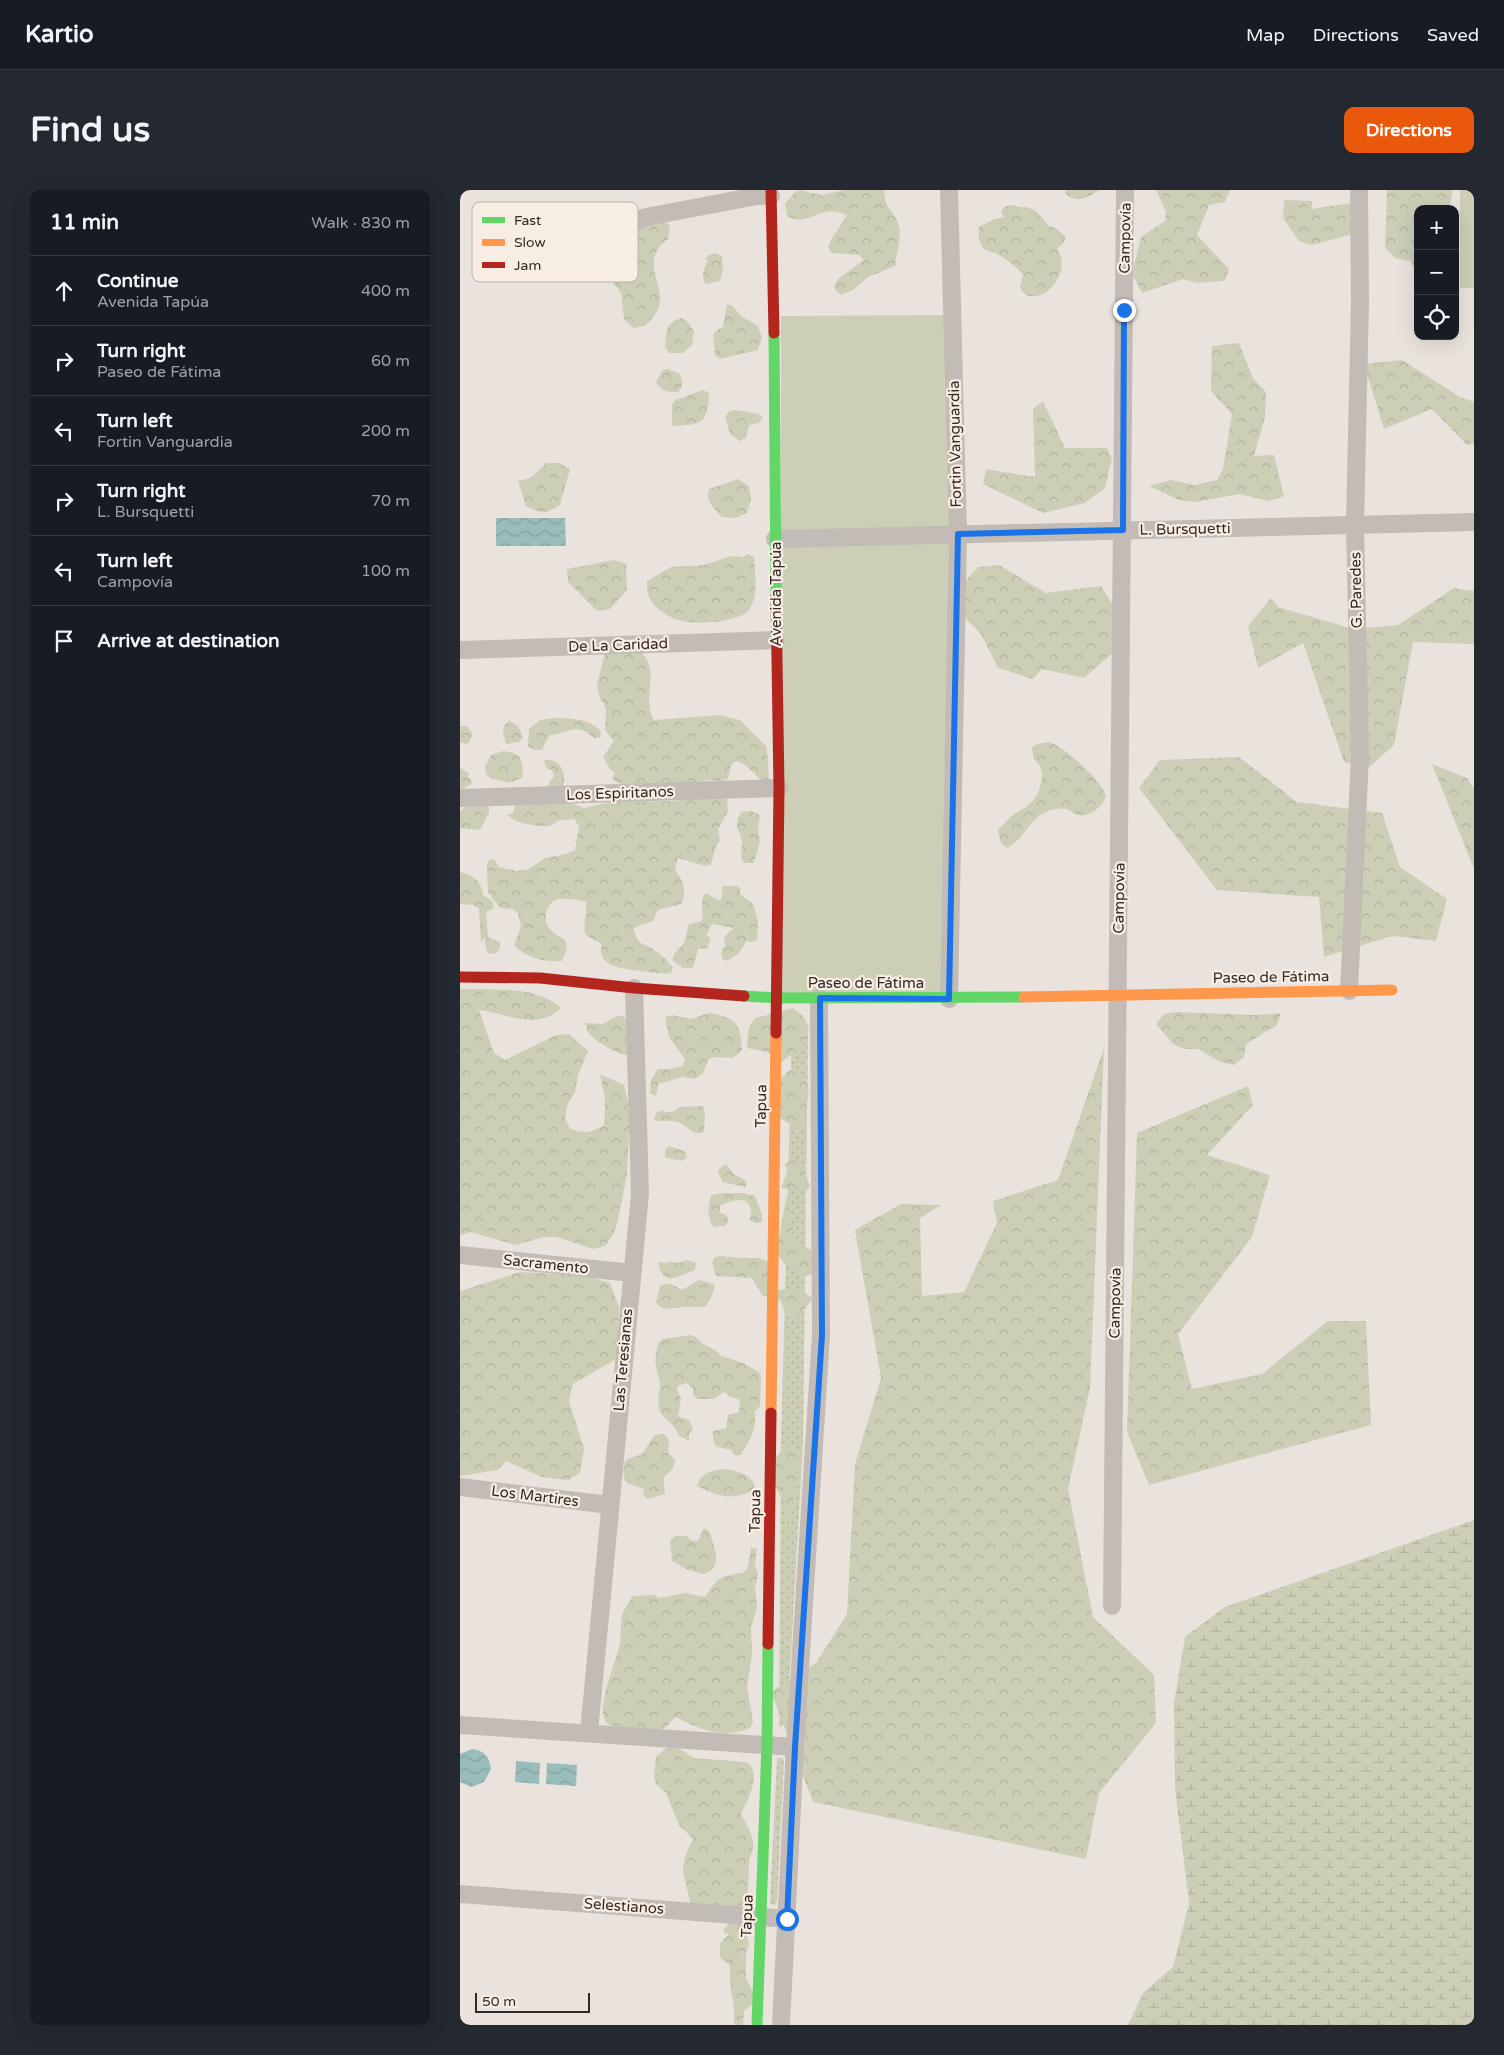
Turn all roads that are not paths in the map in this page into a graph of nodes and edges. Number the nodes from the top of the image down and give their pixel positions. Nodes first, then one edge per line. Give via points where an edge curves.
1 (949, 190) edge
2 (1126, 190) edge
3 (1359, 190) edge
4 (771, 193) edge
5 (638, 220) edge
6 (1474, 522) edge
7 (1355, 524) junction
8 (1123, 530) junction
9 (958, 534) junction
10 (775, 539) junction
11 (776, 640) junction
12 (460, 650) edge
13 (779, 788) junction
14 (460, 798) edge
15 (460, 977) edge
16 (634, 988) junction
17 (1392, 990) dead end
18 (1349, 991) junction
19 (1118, 995) junction
20 (778, 998) junction
21 (820, 998) junction
22 (949, 999) junction
23 (460, 1255) edge
24 (632, 1273) junction
25 (460, 1487) edge
26 (610, 1505) junction
27 (1112, 1606) dead end
28 (460, 1725) edge
29 (589, 1732) junction
30 (767, 1745) junction
31 (795, 1747) junction
32 (460, 1894) edge
33 (762, 1916) junction
34 (787, 1919) junction
35 (758, 2025) edge
36 (781, 2025) edge

1 - 9 street, Fortin Vanguardia
2 - 8 street, Campovía
3 - 7 street, G. Paredes
4 - 5 street
4 - 10 street, Avenida Tapúa
6 - 7 street, L. Bursquetti
7 - 8 street, L. Bursquetti
7 - 18 street, G. Paredes via 1360,756
8 - 9 street, L. Bursquetti
8 - 19 street, Campovía
9 - 10 street, L. Bursquetti
9 - 22 street, Fortin Vanguardia
10 - 11 street, Avenida Tapúa
11 - 12 street, De La Caridad
11 - 13 street, Avenida Tapúa
13 - 14 street, Los Espiritanos
13 - 20 street, Avenida Tapúa
15 - 16 street, Paseo de Fátima via 540,978
16 - 20 street, Paseo de Fátima
16 - 24 street, Las Teresianas via 640,1194
17 - 18 street, Paseo de Fátima
18 - 19 street, Paseo de Fátima
19 - 22 street, Paseo de Fátima
19 - 27 street, Campovía
20 - 21 street, Paseo de Fátima
20 - 30 street, Tapua
21 - 22 street, Paseo de Fátima
21 - 31 street via 822,1335
23 - 24 street, Sacramento
24 - 26 street, Las Teresianas
25 - 26 street, Los Martires
26 - 29 street, Las Teresianas
28 - 29 street
29 - 30 street
30 - 31 street
30 - 33 street, Tapua
31 - 34 street
32 - 33 street, Selestianos
33 - 34 street, Selestianos
33 - 35 street, Tapua
34 - 36 street

